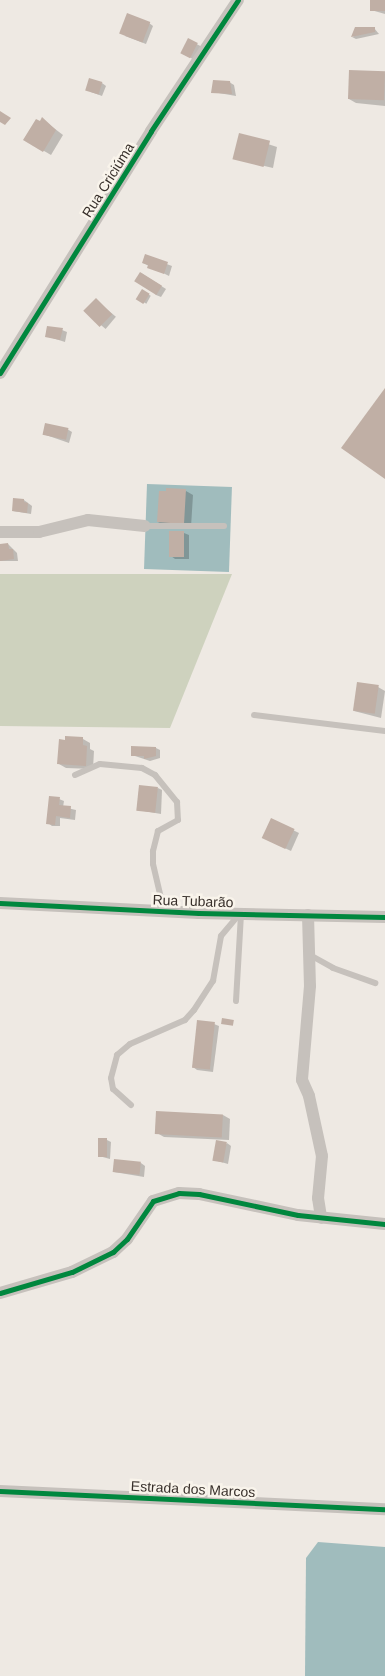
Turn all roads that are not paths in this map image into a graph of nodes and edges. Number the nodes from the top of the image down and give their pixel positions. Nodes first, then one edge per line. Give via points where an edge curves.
1 (238, 0) edge
2 (0, 374) edge
3 (145, 526) joint
4 (224, 526) dead end
5 (0, 532) edge
6 (254, 716) dead end
7 (385, 731) edge
8 (76, 775) dead end
9 (0, 903) edge
10 (164, 911) junction
11 (241, 914) junction
12 (308, 915) junction
13 (385, 917) edge
14 (310, 955) junction
15 (375, 983) dead end
16 (236, 1001) dead end
17 (131, 1105) dead end
18 (321, 1218) junction
19 (385, 1224) edge
20 (0, 1293) edge
21 (0, 1491) edge
22 (385, 1509) edge

1 - 2 street, Rua Criciúma via 151,131
3 - 4 lane
3 - 5 street via 88,520 39,532
6 - 7 lane
8 - 10 lane via 100,764 142,768 155,775 177,802 178,820 158,831 153,851 154,872
9 - 10 street, Rua Tubarão
10 - 11 street, Rua Tubarão
11 - 12 street, Rua Tubarão
11 - 16 lane
11 - 17 lane via 221,936 213,981 194,1010 185,1020 130,1044 117,1055 111,1078 113,1089
12 - 13 street, Rua Tubarão
12 - 14 street
14 - 15 lane via 333,968
14 - 18 street via 301,1075 311,1103 321,1152 318,1198
18 - 19 street
18 - 20 street via 254,1208 200,1194 165,1196 153,1201 127,1239 113,1252 72,1272
21 - 22 street, Estrada dos Marcos

